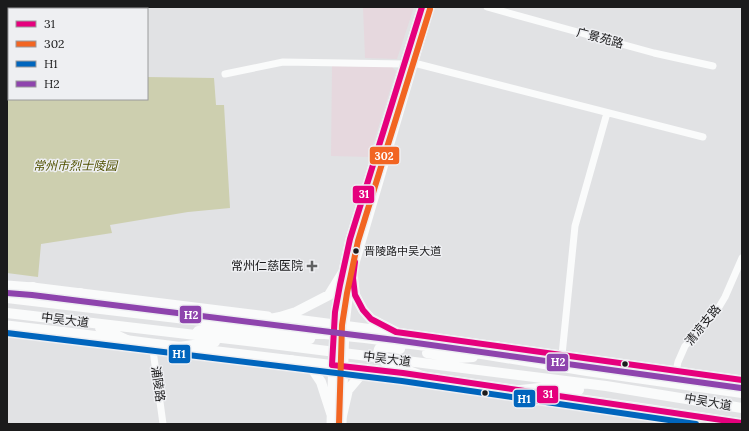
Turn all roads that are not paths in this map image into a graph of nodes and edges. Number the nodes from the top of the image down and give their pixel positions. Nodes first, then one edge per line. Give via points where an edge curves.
1 (422, 7) edge
2 (430, 7) edge
3 (487, 7) edge
4 (409, 64) junction
5 (713, 66) dead end
6 (225, 74) dead end
7 (607, 113) junction
8 (703, 137) dead end
9 (742, 258) edge
10 (342, 274) junction
11 (353, 278) junction
12 (7, 285) edge
13 (33, 287) junction
14 (7, 291) edge
15 (80, 293) junction
16 (7, 298) edge
17 (7, 313) edge
18 (151, 315) junction
19 (280, 317) junction
20 (63, 320) junction
21 (220, 323) junction
22 (7, 324) edge
23 (334, 324) junction
24 (345, 325) junction
25 (306, 332) junction
26 (396, 332) junction
27 (172, 333) junction
28 (333, 335) junction
29 (345, 336) junction
30 (127, 340) junction
31 (256, 342) junction
32 (152, 344) junction
33 (179, 347) junction
34 (496, 351) junction
35 (333, 352) junction
36 (344, 354) junction
37 (562, 355) junction
38 (370, 357) junction
39 (574, 357) junction
40 (389, 359) junction
41 (291, 360) junction
42 (332, 365) junction
43 (344, 366) junction
44 (376, 370) junction
45 (676, 371) junction
46 (422, 376) junction
47 (639, 378) junction
48 (742, 380) edge
49 (580, 383) junction
50 (671, 383) junction
51 (606, 386) junction
52 (521, 390) junction
53 (742, 393) edge
54 (742, 398) edge
55 (716, 404) junction
56 (742, 408) edge
57 (663, 411) junction
58 (331, 413) junction
59 (342, 420) edge
60 (742, 423) edge
61 (163, 424) edge
62 (331, 424) edge
63 (662, 424) edge

1 - 4 main road
2 - 4 main road
3 - 5 street, 广景苑路 via 654,53
4 - 6 street via 283,62
4 - 7 street
4 - 10 main road via 350,239
4 - 11 main road
7 - 8 street
7 - 37 street via 575,226
9 - 45 street, 清凉支路 via 725,297 716,312 685,346
10 - 19 main road via 329,295
10 - 23 main road
11 - 24 main road
11 - 26 main road via 355,295 363,310 371,319
12 - 13 main road
13 - 14 main road
13 - 15 main road
15 - 18 main road via 93,300 127,304
15 - 19 main road
16 - 18 main road, 中吴大道
17 - 20 main road, 中吴大道
18 - 21 main road, 中吴大道
19 - 21 main road via 265,320 238,318
19 - 23 main road
20 - 27 main road, 中吴大道
20 - 30 main road via 103,329
21 - 25 main road, 中吴大道
22 - 30 main road
23 - 24 main road
23 - 28 main road
24 - 26 main road
24 - 29 main road
25 - 27 main road via 311,336 310,339 218,330
25 - 28 main road, 中吴大道
26 - 34 main road
27 - 31 main road, 中吴大道
28 - 29 main road, 中吴大道
28 - 35 main road
29 - 34 main road, 中吴大道 via 456,350
29 - 36 main road
30 - 32 main road
31 - 33 main road via 246,345 212,341
31 - 35 main road, 中吴大道
32 - 33 main road
32 - 61 street, 浦陵路
33 - 41 main road
34 - 37 main road
34 - 40 main road via 458,358 389,347 379,349 378,353
34 - 47 main road, 中吴大道 via 587,371
35 - 36 main road, 中吴大道
35 - 42 main road
36 - 38 main road, 中吴大道
36 - 43 main road
37 - 39 main road
38 - 40 main road, 中吴大道
38 - 46 main road
39 - 45 main road
39 - 47 main road via 585,363
40 - 49 main road, 中吴大道
41 - 42 main road
41 - 58 main road via 313,370 321,382
42 - 43 main road
42 - 58 main road
43 - 44 main road
43 - 59 main road
44 - 46 main road
44 - 59 main road via 359,377 348,390
45 - 48 main road
46 - 52 main road
47 - 50 main road, 中吴大道
49 - 50 main road via 612,382 676,390 677,387
49 - 51 main road, 中吴大道
50 - 53 main road, 中吴大道
51 - 52 main road via 585,390 549,387
51 - 55 main road, 中吴大道
52 - 57 main road
54 - 55 main road via 715,394 708,396 707,400
55 - 56 main road, 中吴大道
57 - 60 main road
57 - 63 street
58 - 62 main road

